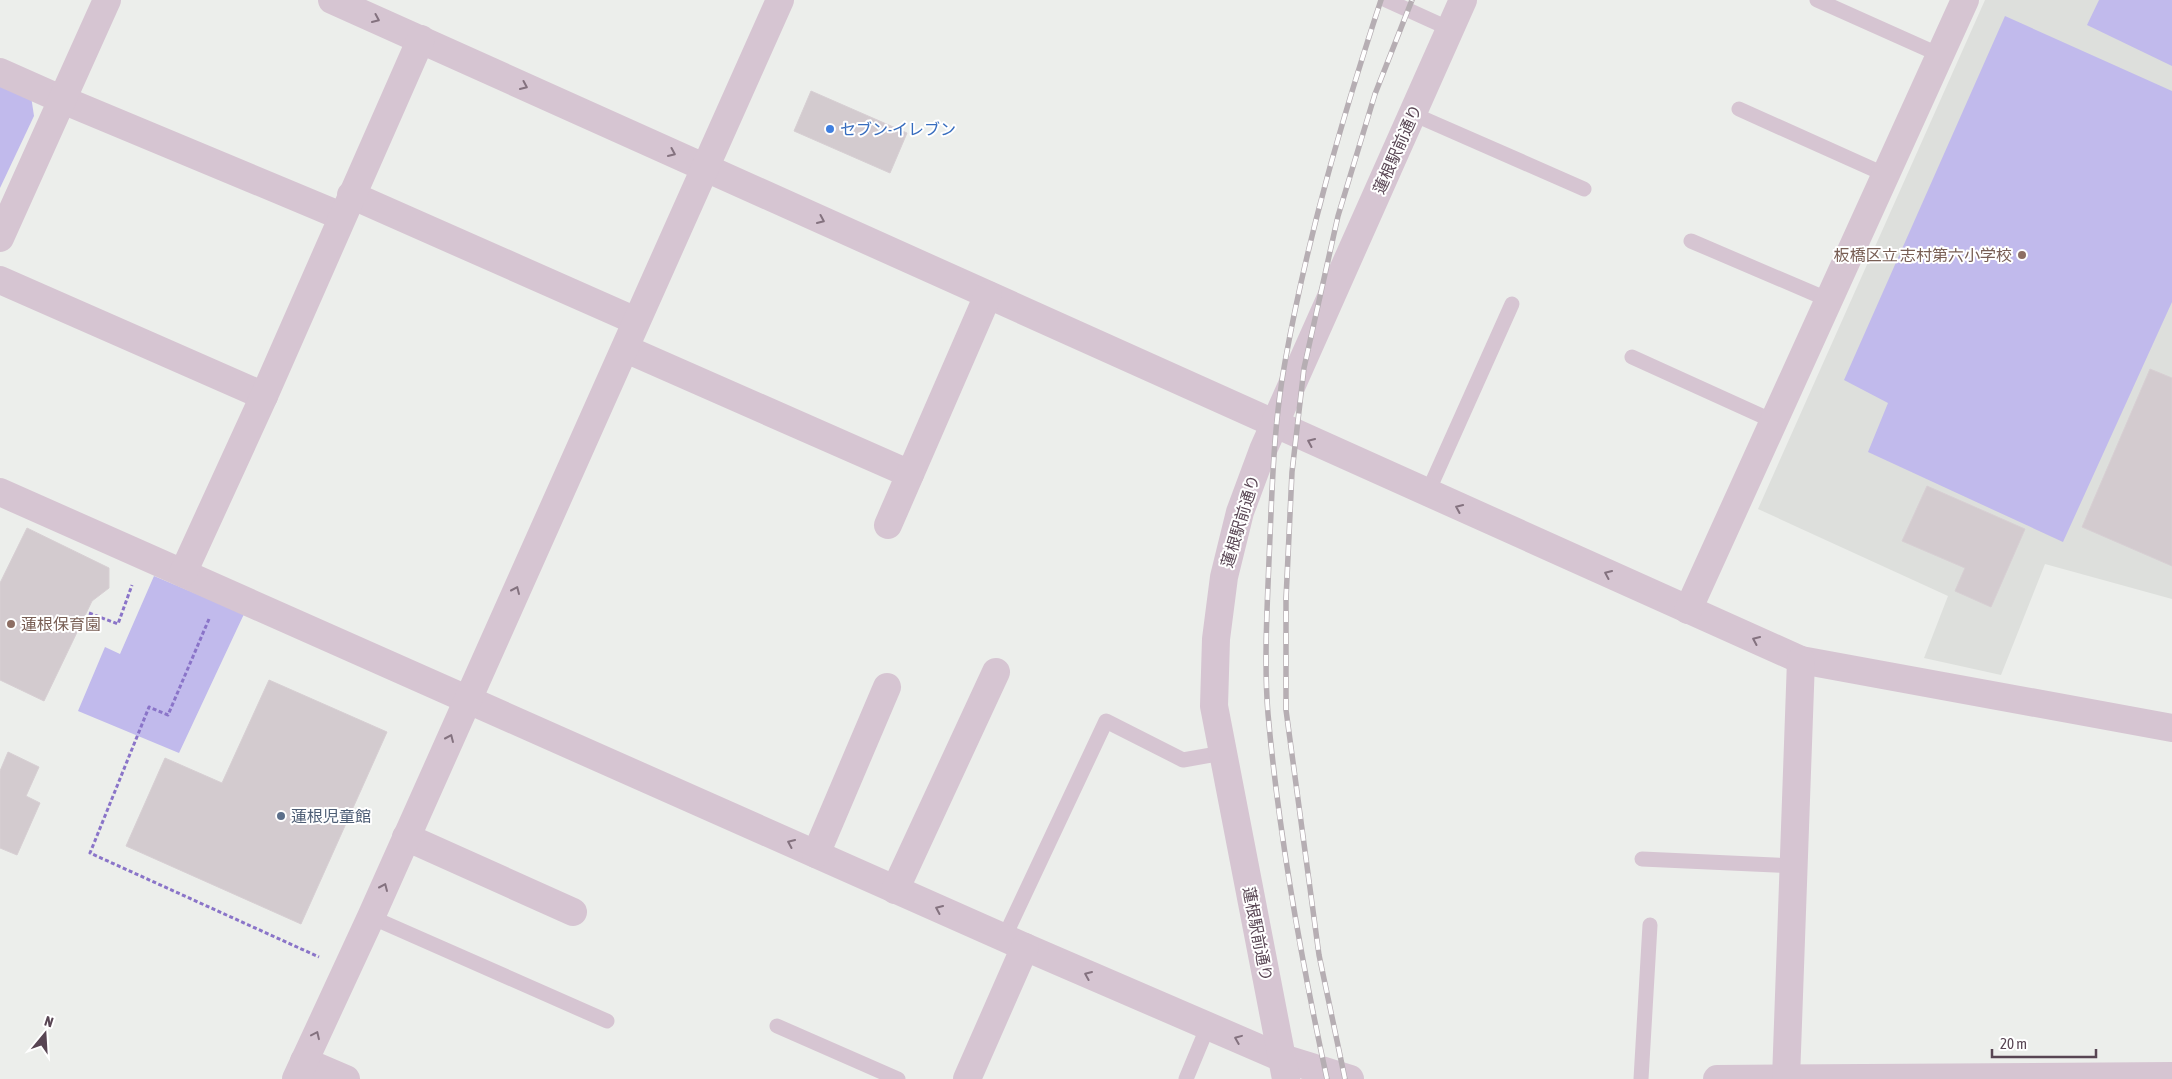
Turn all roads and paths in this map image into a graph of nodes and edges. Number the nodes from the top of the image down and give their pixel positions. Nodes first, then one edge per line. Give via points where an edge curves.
1 (107, 0) edge
2 (332, 0) edge
3 (780, 0) edge
4 (1386, 0) edge
5 (1463, 0) edge
6 (1817, 0) edge
7 (1965, 0) edge
8 (1450, 29) junction
9 (421, 39) junction
10 (1940, 55) junction
11 (0, 72) edge
12 (63, 100) junction
13 (1739, 108) dead end
14 (1413, 114) junction
15 (704, 167) junction
16 (1886, 175) junction
17 (1584, 189) dead end
18 (346, 206) junction
19 (0, 238) edge
20 (1691, 241) dead end
21 (0, 280) edge
22 (988, 295) junction
23 (1829, 300) junction
24 (1512, 304) dead end
25 (636, 322) junction
26 (626, 349) junction
27 (1632, 357) dead end
28 (264, 396) junction
29 (1773, 422) junction
30 (1274, 425) junction
31 (910, 474) junction
32 (0, 492) edge
33 (1427, 494) junction
34 (888, 525) dead end
35 (182, 573) junction
36 (134, 577) dead end
37 (221, 590) junction
38 (1688, 610) junction
39 (89, 613) dead end
40 (1801, 660) junction
41 (996, 672) dead end
42 (887, 687) dead end
43 (467, 699) junction
44 (2172, 728) edge
45 (1223, 753) junction
46 (406, 837) junction
47 (816, 854) junction
48 (1642, 859) dead end
49 (1794, 866) junction
50 (895, 890) junction
51 (573, 912) dead end
52 (371, 917) junction
53 (1650, 925) dead end
54 (1014, 942) junction
55 (346, 970) junction
56 (607, 1021) dead end
57 (777, 1026) dead end
58 (1208, 1026) junction
59 (1284, 1068) edge
60 (300, 1070) edge
61 (2172, 1076) edge
62 (346, 1079) edge
63 (898, 1079) edge
64 (967, 1079) edge
65 (1186, 1079) edge
66 (1350, 1079) edge
67 (1641, 1079) edge
68 (1717, 1079) edge
69 (1786, 1079) edge

1 - 12 street
2 -> 9 street
3 - 15 street
4 - 8 lane
5 - 8 street, 蓮根駅前通り
6 - 10 lane
7 - 10 street
8 - 14 street, 蓮根駅前通り
9 -> 15 street
9 - 18 street
10 - 16 street
11 - 12 street
12 - 18 street
12 - 19 street
13 - 16 lane
14 - 17 lane
14 - 30 street, 蓮根駅前通り
15 -> 22 street
15 - 25 street
16 - 23 street
18 - 25 street
18 - 28 street
20 - 23 lane
21 - 28 street
22 - 30 street
22 - 31 street
23 - 29 street
24 - 33 lane
25 - 26 street
26 - 31 street
43 -> 26 street
27 - 29 lane
28 - 35 street
29 - 38 street
33 -> 30 street
30 - 45 street, 蓮根駅前通り via 1240,512 1224,577 1216,639 1214,706
31 - 34 street
32 - 35 street
38 -> 33 street
35 - 37 street
36 - 39 path via 118,624
37 - 43 street
37 - 55 path via 168,715 149,707 90,853
40 -> 38 street
40 - 44 street
40 - 49 street
41 - 50 street
42 - 47 street
46 -> 43 street
47 -> 43 street
45 - 54 lane via 1183,760 1106,722
45 - 59 street, 蓮根駅前通り
46 - 51 street
52 -> 46 street
47 - 50 street
48 - 49 lane
49 - 69 street
54 -> 50 street
52 - 55 street
52 - 56 lane
53 - 67 lane
58 -> 54 street
54 - 64 street
60 -> 55 street
57 - 63 lane
59 -> 58 street
58 - 65 lane
59 - 66 street
60 - 62 street
61 - 69 street
68 - 69 street

